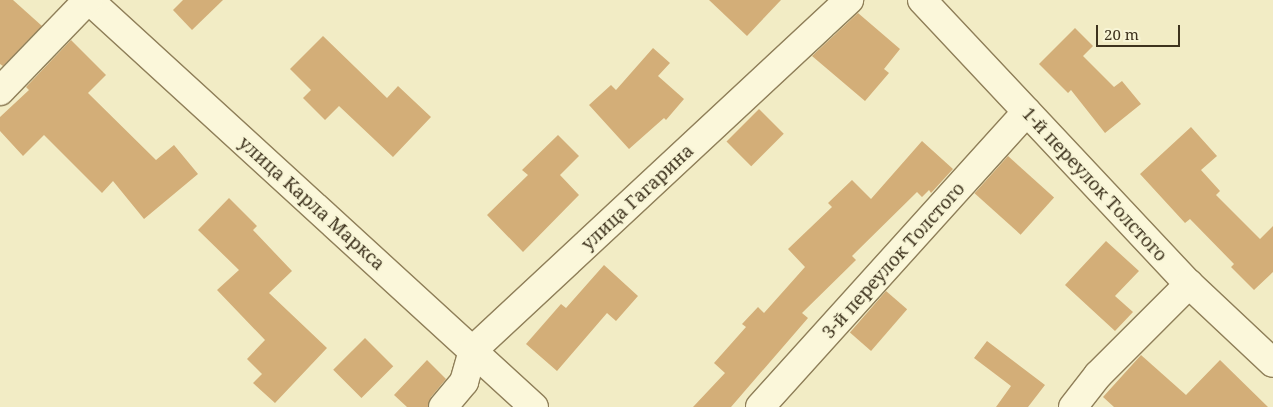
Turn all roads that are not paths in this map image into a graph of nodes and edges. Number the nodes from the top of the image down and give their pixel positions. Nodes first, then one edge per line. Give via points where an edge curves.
1 (849, 0) edge
2 (922, 0) edge
3 (95, 2) edge
4 (0, 91) edge
5 (1027, 112) junction
6 (1189, 284) junction
7 (473, 350) junction
8 (1273, 363) edge
9 (443, 407) edge
10 (534, 407) edge
11 (760, 407) edge
12 (1073, 407) edge

1 - 7 street, улица Гагарина
2 - 5 street, 1-й переулок Толстого
3 - 4 street
3 - 7 street, улица Карла Маркса
5 - 6 street, 1-й переулок Толстого
5 - 11 street, 3-й переулок Толстого
6 - 8 street, 1-й переулок Толстого
6 - 12 street via 1098,375
7 - 9 street via 464,382
7 - 10 street, улица Карла Маркса

